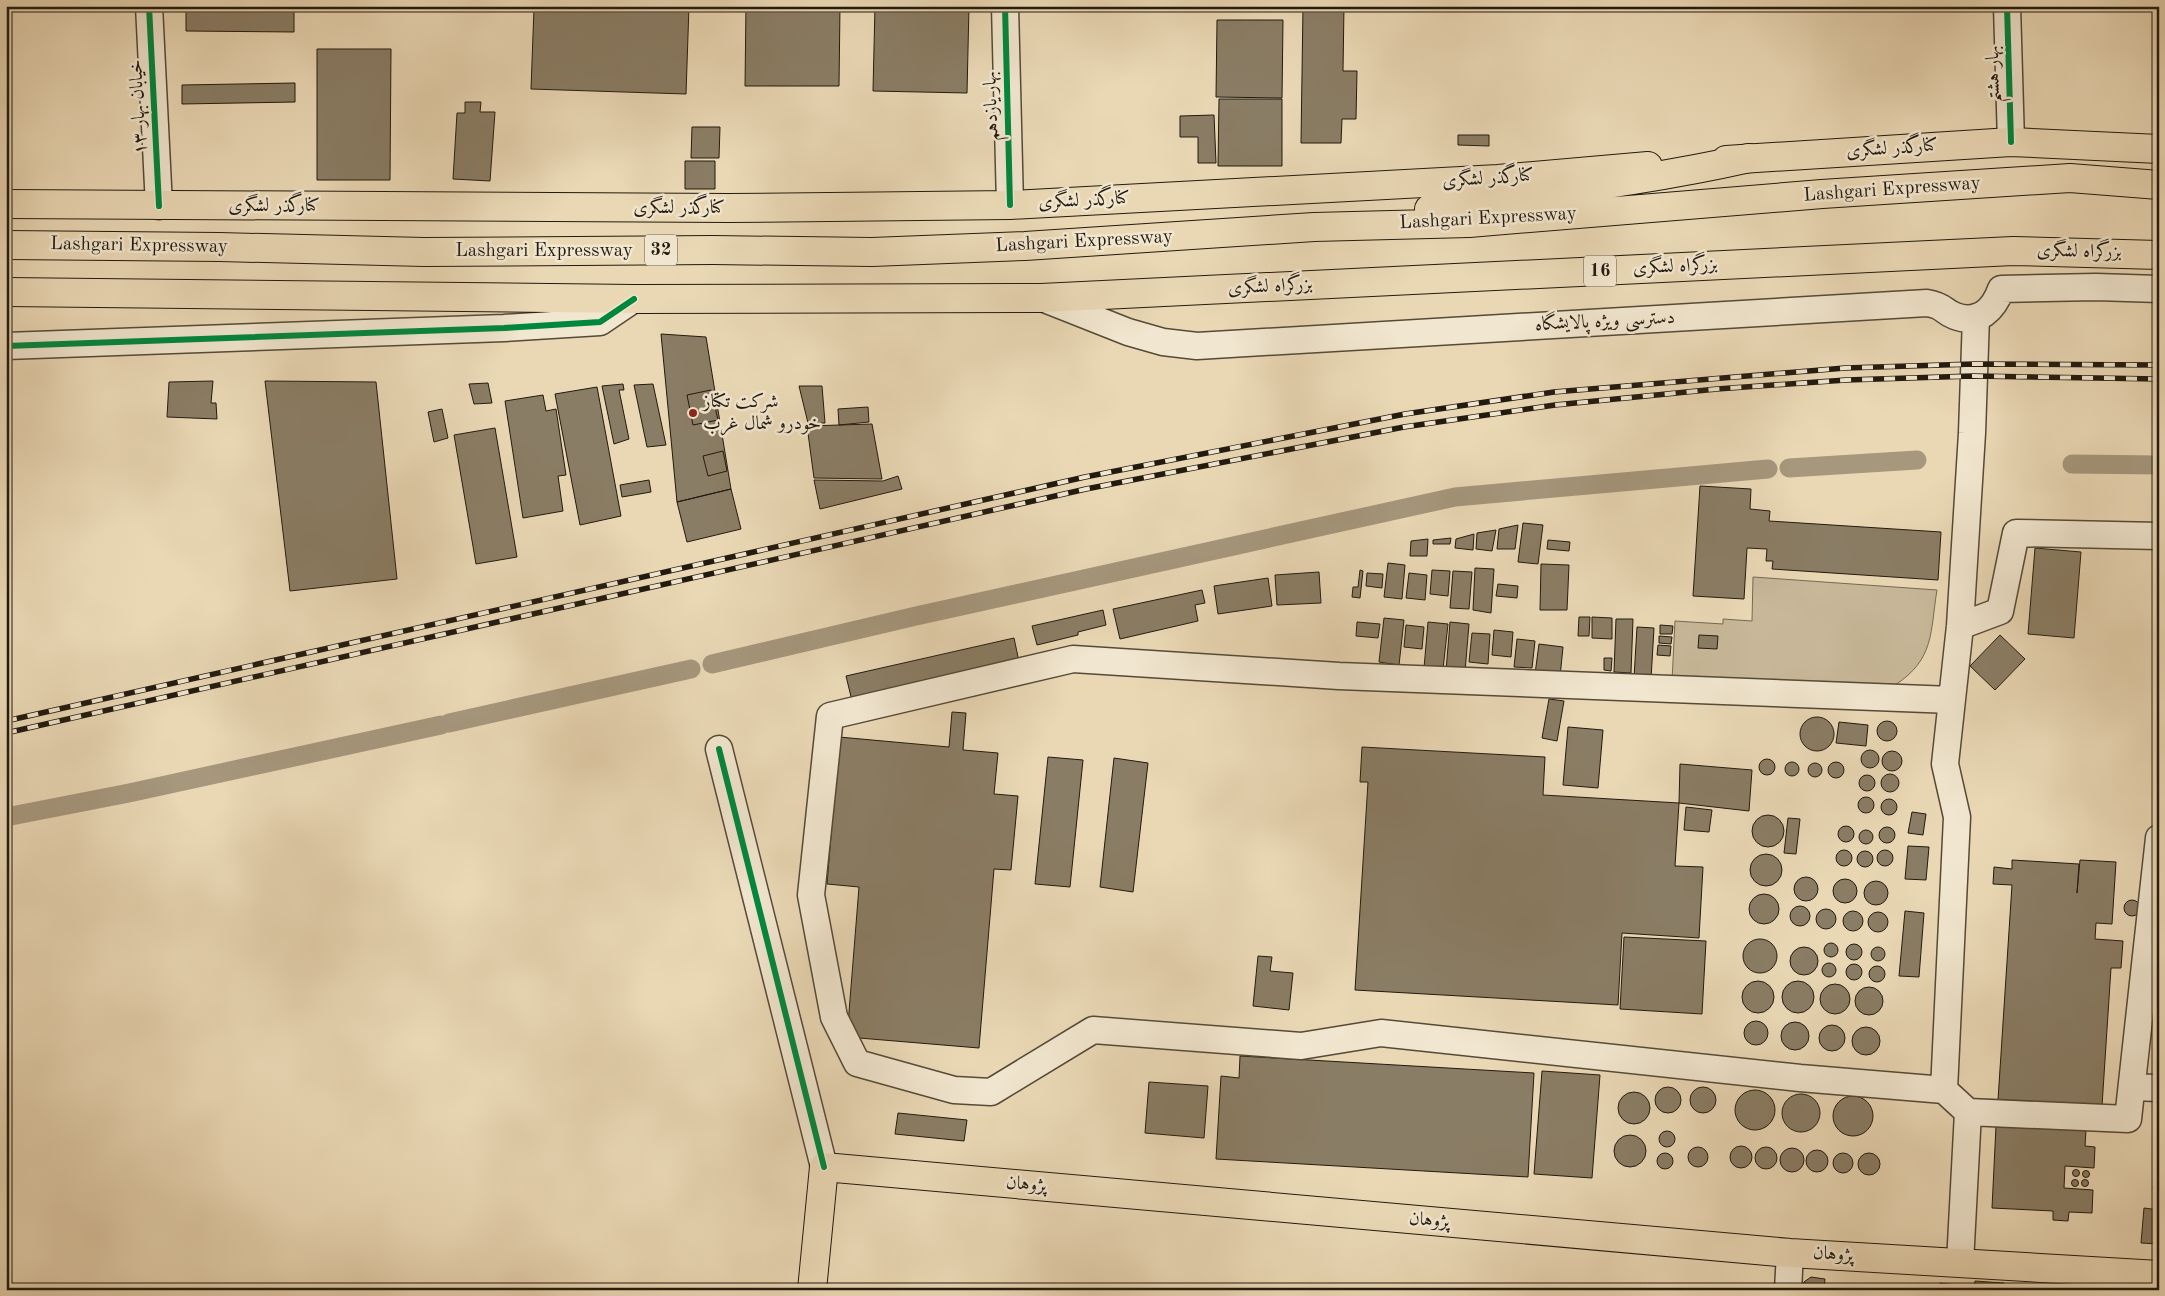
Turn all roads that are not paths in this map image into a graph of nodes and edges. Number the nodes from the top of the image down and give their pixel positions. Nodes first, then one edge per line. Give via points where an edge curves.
1 (149, 6) edge
2 (1005, 6) edge
3 (2007, 6) edge
4 (2011, 142) junction
5 (2159, 149) edge
6 (1748, 158) junction
7 (2159, 185) edge
8 (6, 204) edge
9 (1010, 205) junction
10 (159, 206) junction
11 (1314, 227) junction
12 (6, 245) edge
13 (2152, 256) edge
14 (2096, 287) junction
15 (2159, 289) edge
16 (6, 292) edge
17 (1041, 298) junction
18 (634, 299) junction
19 (1976, 317) junction
20 (6, 346) edge
21 (2159, 536) edge
22 (1960, 626) junction
23 (1952, 700) junction
24 (718, 749) dead end
25 (2159, 838) edge
26 (2154, 934) edge
27 (2132, 1087) junction
28 (2159, 1088) edge
29 (1944, 1090) junction
30 (1968, 1112) junction
31 (824, 1166) junction
32 (1790, 1253) junction
33 (1960, 1263) junction
34 (2159, 1275) edge
35 (2106, 1281) edge
36 (812, 1290) edge
37 (1788, 1290) edge

1 - 10 street, خیابان بهار ۱۳
2 - 9 street, بهار یازدهم
3 - 4 street, بهار هشتم
4 - 5 main road, کنارگذر لشگری
4 - 6 main road, کنارگذر لشگری
6 - 9 main road, کنارگذر لشگری via 1498,179
6 - 11 main road via 1683,173
7 - 11 main road, Lashgari Expressway via 2070,178 1822,194 1469,223
8 - 10 main road, کنارگذر لشگری
9 - 10 main road, کنارگذر لشگری via 729,208
11 - 12 main road, Lashgari Expressway / 32 via 1025,246 872,252 424,252 219,246
13 - 14 street
13 - 17 main road, بزرگراه لشگری / 16 via 2003,252
14 - 15 street
14 - 19 street via 2001,289 1992,309
16 - 18 main road
17 - 18 main road
17 - 19 street, دسترسی ویژه پالایشگاه via 1128,332 1163,342 1197,346 1927,303 1940,305 1958,317
18 - 20 street via 600,322
19 - 22 street
21 - 22 street via 2016,533 2000,611
22 - 23 street
23 - 29 street via 1945,764 1957,817
23 - 29 street via 1339,676 1073,659 830,716 811,895 834,1017 857,1063 954,1090 990,1092 1093,1030 1302,1046 1381,1033 1800,1078
24 - 31 street
25 - 26 street
26 - 27 street
27 - 28 street
27 - 30 street via 2128,1119
29 - 30 street
30 - 33 street
31 - 32 main road, پژوهان
31 - 36 main road
32 - 33 main road, پژوهان
32 - 37 street
33 - 35 main road, پژوهان
34 - 35 main road, پژوهان

